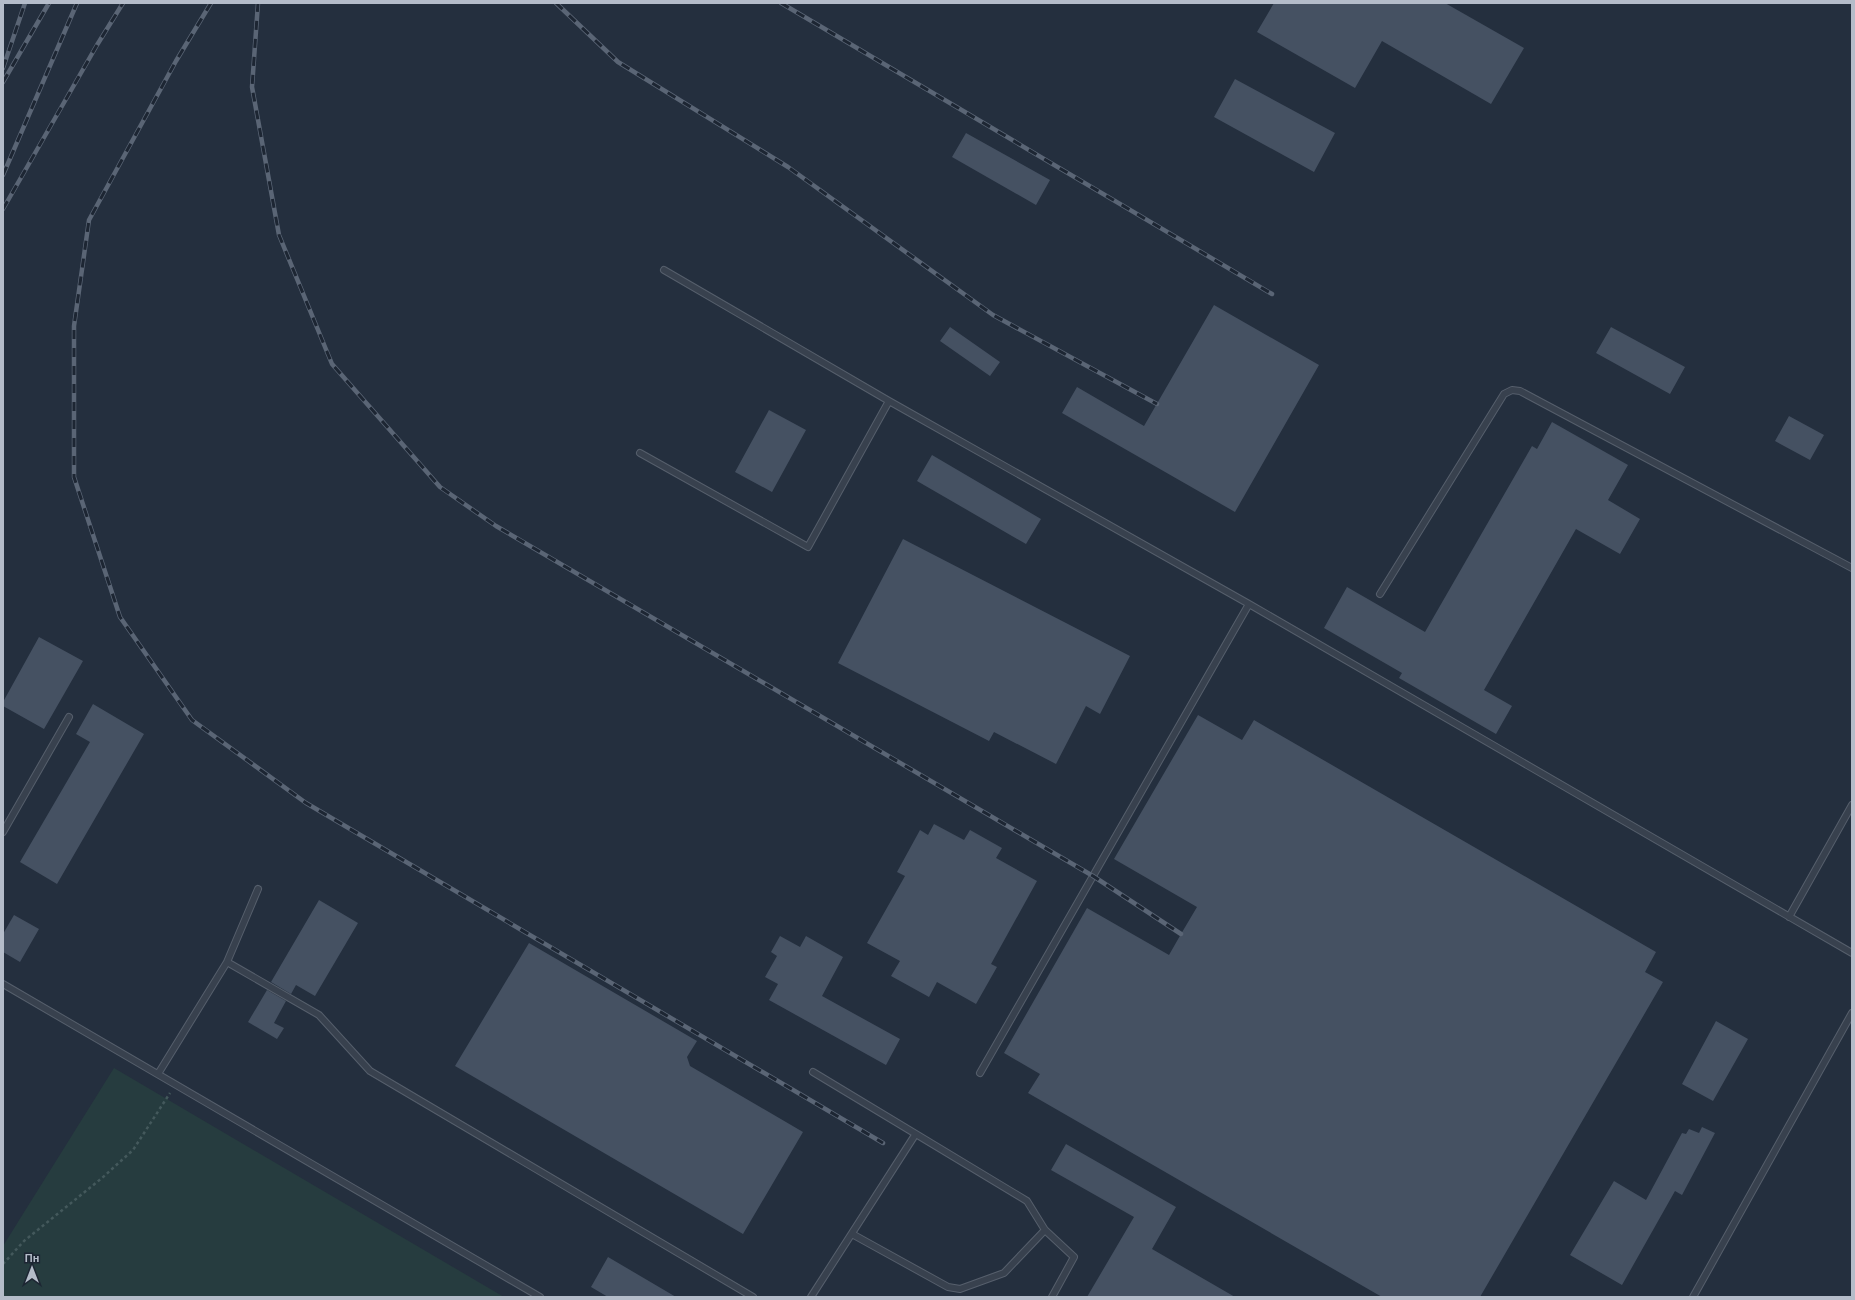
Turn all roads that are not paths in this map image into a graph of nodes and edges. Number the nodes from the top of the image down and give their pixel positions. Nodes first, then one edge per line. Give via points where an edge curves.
1 (664, 270) dead end
2 (889, 401) junction
3 (640, 453) dead end
4 (1852, 568) edge
5 (1380, 594) dead end
6 (1249, 604) junction
7 (70, 717) dead end
8 (1852, 804) edge
9 (3, 832) edge
10 (258, 889) dead end
11 (1789, 917) junction
12 (1852, 953) edge
13 (227, 962) junction
14 (3, 984) edge
15 (1852, 1013) edge
16 (813, 1072) dead end
17 (980, 1073) dead end
18 (158, 1074) junction
19 (915, 1135) junction
20 (1045, 1230) junction
21 (852, 1234) junction
22 (540, 1297) edge
23 (753, 1297) edge
24 (811, 1297) edge
25 (1052, 1297) edge
26 (1694, 1297) edge

1 - 2 lane
2 - 3 lane via 808,546
2 - 6 lane
4 - 5 lane via 1520,391 1512,390 1504,394
6 - 11 lane
6 - 17 lane
7 - 9 lane
8 - 11 lane
10 - 13 lane
11 - 12 lane
13 - 18 lane
13 - 23 lane via 319,1015 370,1072
14 - 18 lane
15 - 26 lane
16 - 19 lane
18 - 22 lane
19 - 20 lane via 1027,1202
19 - 21 lane
20 - 21 lane via 1004,1273 960,1289 948,1286
20 - 25 lane via 1074,1257
21 - 24 lane

